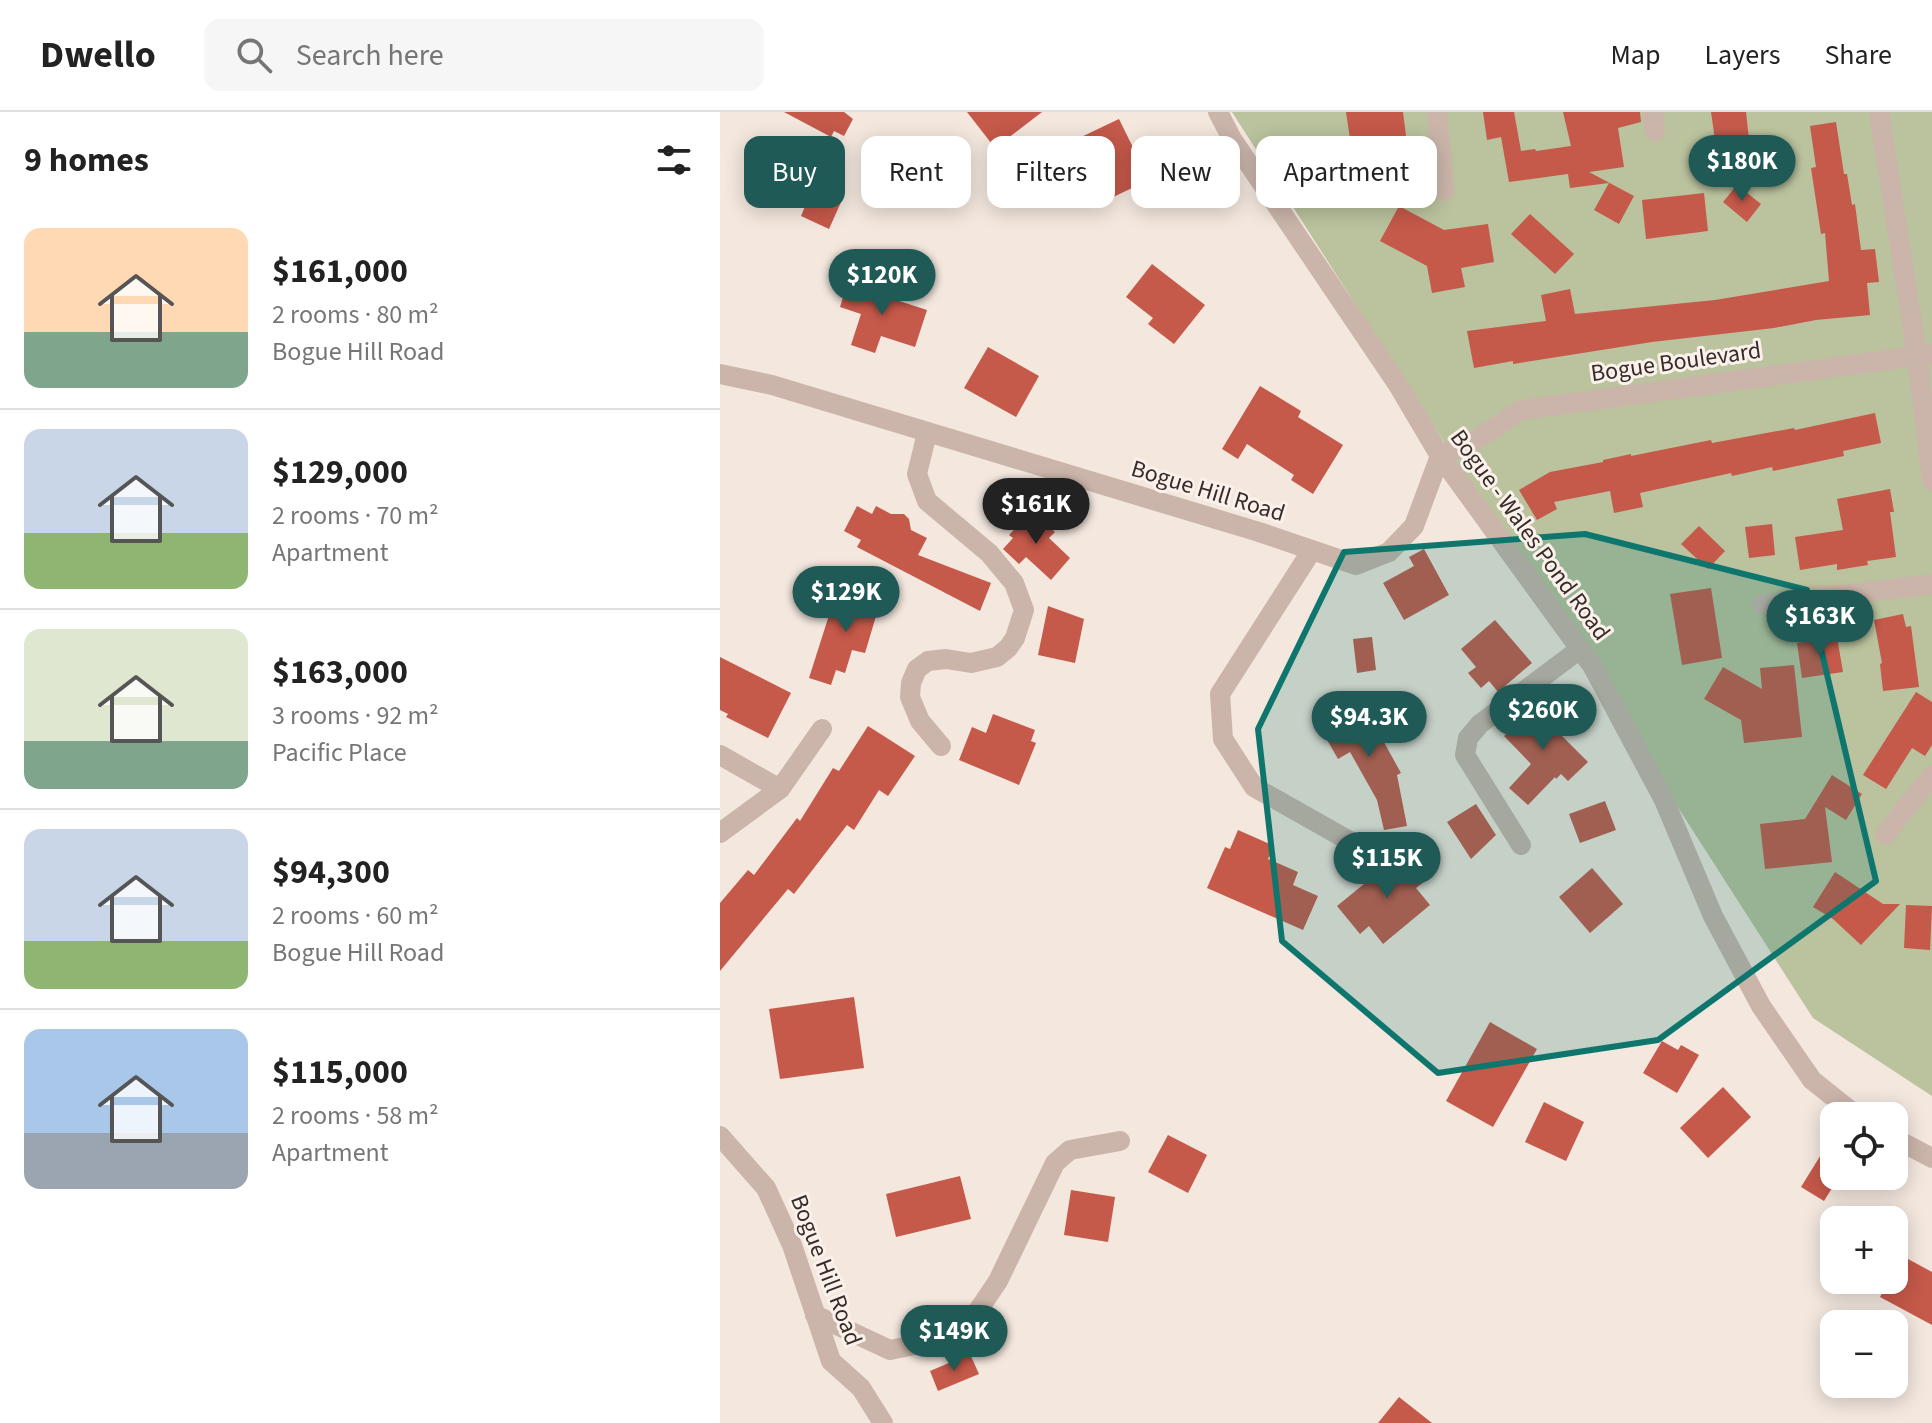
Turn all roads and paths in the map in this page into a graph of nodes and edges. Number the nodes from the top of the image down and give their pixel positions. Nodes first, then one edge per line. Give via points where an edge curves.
1 (1218, 112) edge
2 (1437, 112) edge
3 (1879, 112) edge
4 (1444, 191) dead end
5 (1924, 355) edge
6 (720, 374) edge
7 (927, 433) junction
8 (1440, 456) junction
9 (1932, 481) edge
10 (1312, 550) junction
11 (1932, 584) edge
12 (1762, 605) dead end
13 (1580, 649) junction
14 (822, 729) dead end
15 (941, 746) dead end
16 (720, 755) edge
17 (1932, 775) edge
18 (780, 789) junction
19 (720, 833) edge
20 (1885, 835) dead end
21 (1353, 843) dead end
22 (1521, 845) dead end
23 (1840, 1102) edge
24 (720, 1136) edge
25 (1120, 1141) dead end
26 (1908, 1145) edge
27 (1932, 1158) edge
28 (815, 1315) junction
29 (883, 1423) edge

1 - 8 street, Bogue - Wales Pond Road
2 - 4 street
3 - 5 street
5 - 8 street, Bogue Boulevard via 1521,410
5 - 9 street
6 - 7 street, Bogue Hill Road
7 - 10 street, Bogue Hill Road
7 - 15 street via 917,474 927,501 989,553 1014,583 1024,610 1015,638 997,657 971,663 928,661 917,669 910,697 920,721
8 - 10 street, Bogue Hill Road via 1414,526 1389,552 1356,565
8 - 13 street, Bogue - Wales Pond Road
10 - 21 street via 1220,694 1223,739 1254,787
11 - 12 street
13 - 22 street via 1468,738 1465,755
13 - 23 street, Bogue - Wales Pond Road via 1664,800 1713,916 1761,1006 1812,1080
14 - 18 street
16 - 18 street
17 - 20 street
18 - 19 street
24 - 28 street, Bogue Hill Road via 766,1188
25 - 28 street via 1070,1150 1055,1163 1016,1246 975,1315 934,1341 890,1350
26 - 27 street
28 - 29 street, Bogue Hill Road via 831,1361 861,1388

